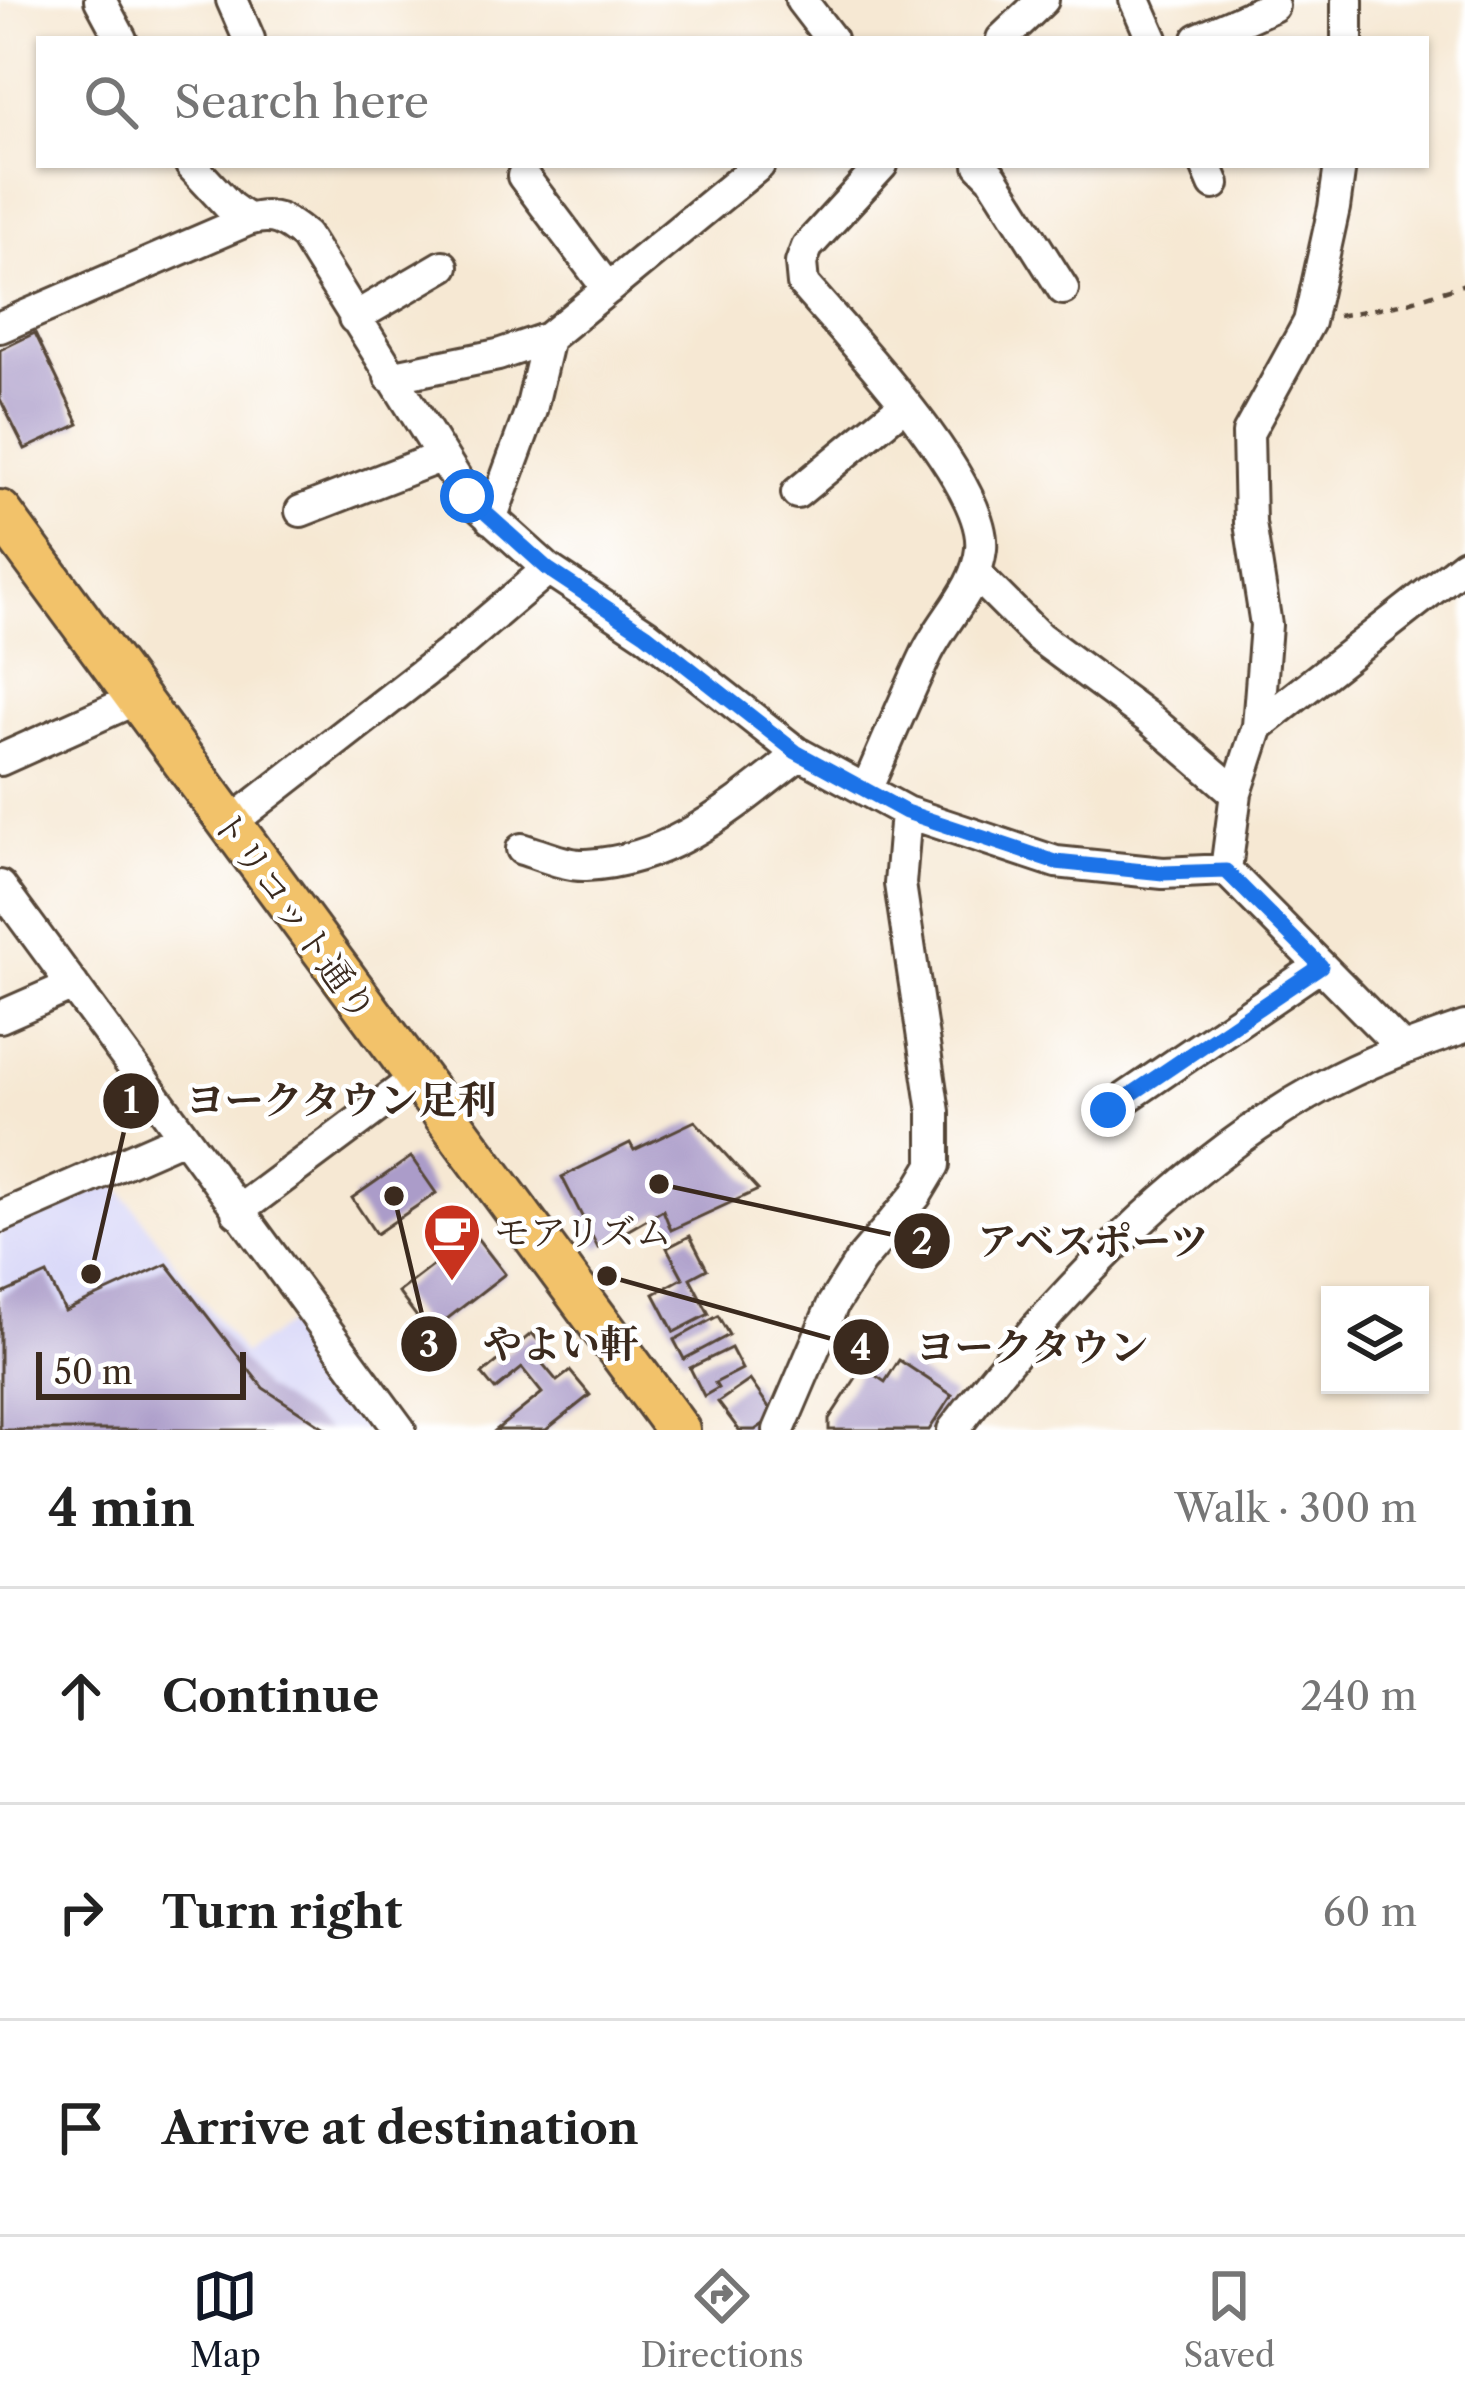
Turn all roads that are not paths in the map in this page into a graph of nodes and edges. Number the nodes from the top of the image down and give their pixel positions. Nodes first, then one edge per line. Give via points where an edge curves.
1 (100, 0) edge
2 (232, 0) edge
3 (801, 0) edge
4 (1043, 0) edge
5 (1136, 0) edge
6 (1347, 0) edge
7 (1273, 6) dead end
8 (119, 36) edge
9 (248, 36) edge
10 (828, 36) edge
11 (1005, 36) edge
12 (1151, 36) edge
13 (1205, 36) edge
14 (1346, 36) edge
15 (193, 168) edge
16 (755, 168) edge
17 (879, 168) edge
18 (983, 168) edge
19 (1340, 168) edge
20 (523, 176) dead end
21 (248, 220) junction
22 (443, 266) dead end
23 (608, 289) junction
24 (1063, 289) dead end
25 (354, 319) junction
26 (0, 327) edge
27 (548, 338) junction
28 (390, 377) junction
29 (905, 404) junction
30 (440, 458) junction
31 (797, 493) dead end
32 (301, 511) dead end
33 (0, 512) edge
34 (491, 519) junction
35 (1465, 564) edge
36 (548, 569) junction
37 (976, 574) junction
38 (136, 699) junction
39 (1258, 726) junction
40 (800, 754) junction
41 (0, 760) edge
42 (866, 790) junction
43 (1236, 793) junction
44 (906, 812) junction
45 (228, 825) junction
46 (522, 849) dead end
47 (1226, 871) junction
48 (0, 886) edge
49 (1321, 966) junction
50 (73, 986) junction
51 (0, 1017) edge
52 (1465, 1027) edge
53 (1403, 1049) junction
54 (415, 1079) junction
55 (1108, 1110) dead end
56 (183, 1137) junction
57 (237, 1212) junction
58 (0, 1217) edge
59 (400, 1430) edge
60 (678, 1430) edge
61 (779, 1430) edge
62 (953, 1430) edge

1 - 8 street
2 - 9 street
3 - 10 street
4 - 11 street
5 - 12 street
6 - 14 street
7 - 13 street
15 - 21 street
16 - 23 street
17 - 29 street via 807,247 803,284
18 - 24 street
19 - 39 street via 1309,322 1247,433 1266,625
20 - 23 street
21 - 25 street via 268,214 305,236
21 - 26 street
22 - 25 street
23 - 27 street
25 - 28 street
27 - 28 street
27 - 34 street
28 - 30 street
29 - 31 street
29 - 37 street via 975,511 982,544
30 - 32 street
30 - 34 street
33 - 38 highway, トリコット通り
34 - 36 street
35 - 39 street
36 - 40 street
36 - 45 street
37 - 42 street via 928,650
37 - 43 street via 1039,637
38 - 41 street
38 - 45 highway, トリコット通り
39 - 43 street
40 - 42 street
40 - 46 street via 700,832 645,855 582,866
42 - 44 street
43 - 47 street
44 - 47 street via 1056,862
44 - 61 street via 900,884 934,1112 934,1165 832,1304
45 - 54 highway, トリコット通り
47 - 49 street
48 - 50 street
49 - 53 street
49 - 55 street
50 - 51 street
50 - 56 street
52 - 53 street
53 - 62 street via 1321,1087 1222,1151 1101,1262
54 - 57 street
54 - 60 highway, トリコット通り
56 - 57 street
56 - 58 street
57 - 59 street

